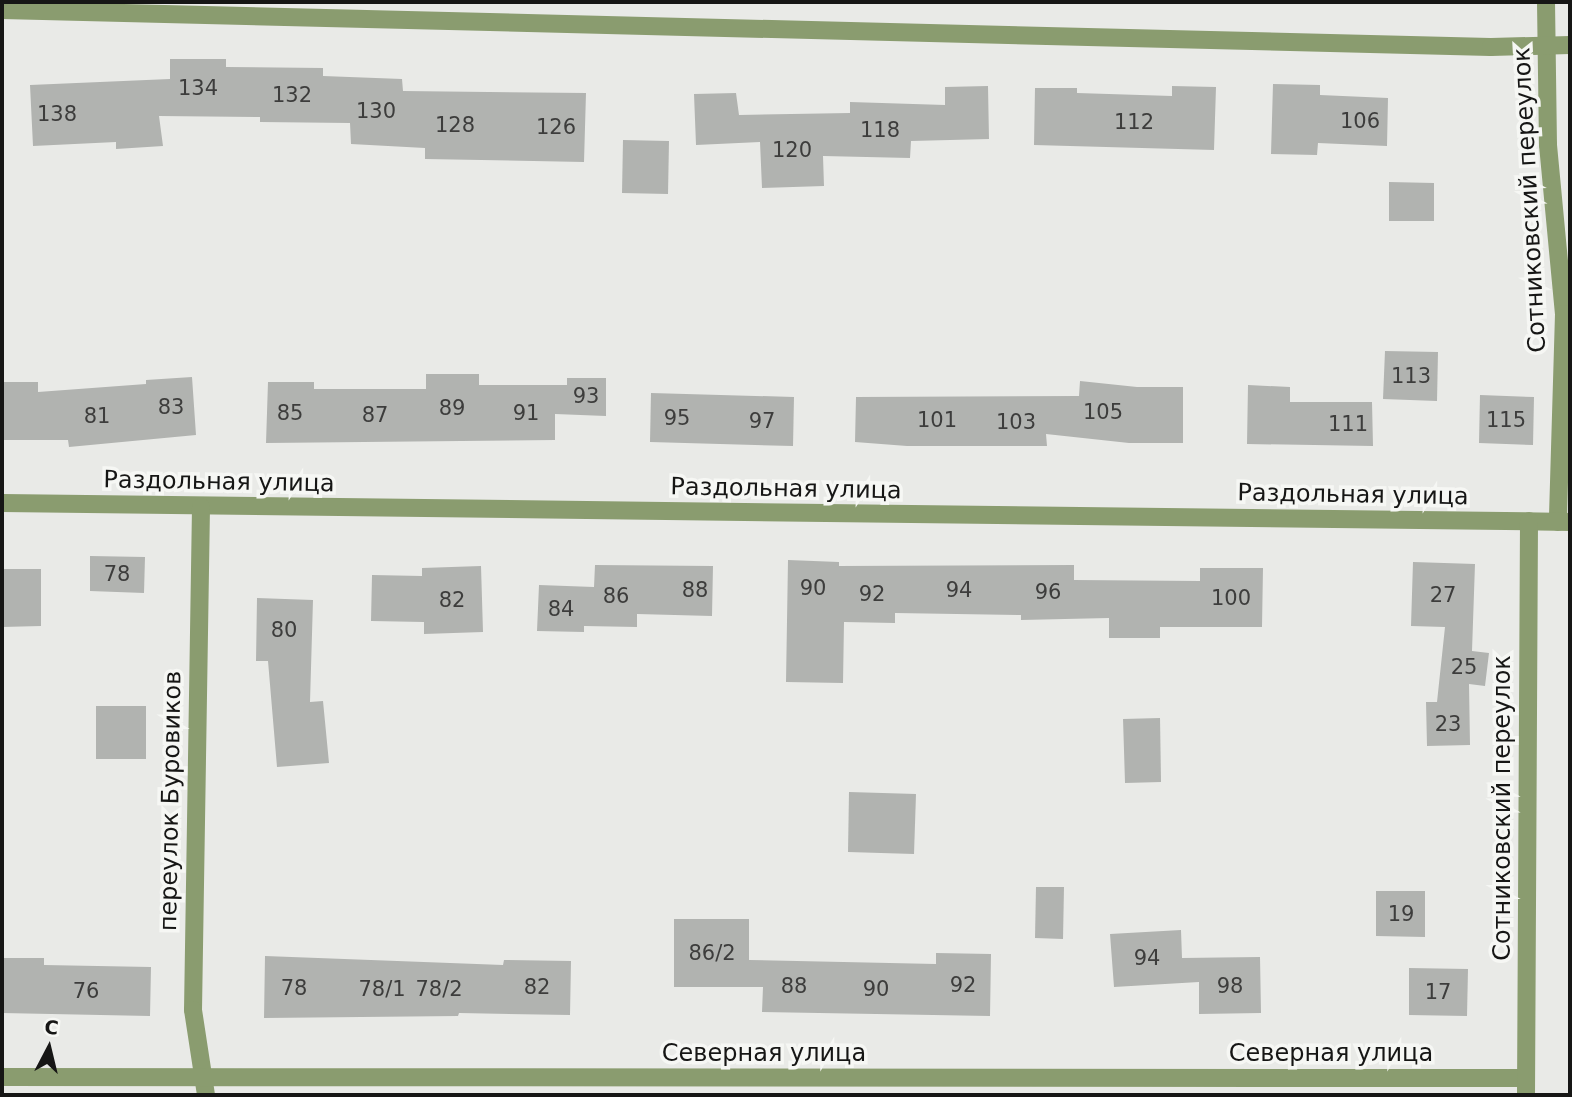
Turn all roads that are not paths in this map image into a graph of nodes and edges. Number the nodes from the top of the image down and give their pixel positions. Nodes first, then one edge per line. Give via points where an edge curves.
1 (1546, 2) edge
2 (2, 9) edge
3 (1547, 45) junction
4 (1570, 45) edge
5 (2, 503) edge
6 (201, 507) junction
7 (1529, 521) junction
8 (1564, 522) edge
9 (2, 1077) edge
10 (204, 1087) edge
11 (1526, 1087) edge

1 - 3 street, Сотниковский переулок
2 - 3 street
3 - 4 street
3 - 8 street, Сотниковский переулок via 1548,145 1564,314
5 - 6 street, Раздольная улица
6 - 7 street, Раздольная улица
6 - 10 street, переулок Буровиков via 193,1010
7 - 8 street, Раздольная улица
7 - 11 street, Сотниковский переулок
9 - 10 street, Северная улица
10 - 11 street, Северная улица

